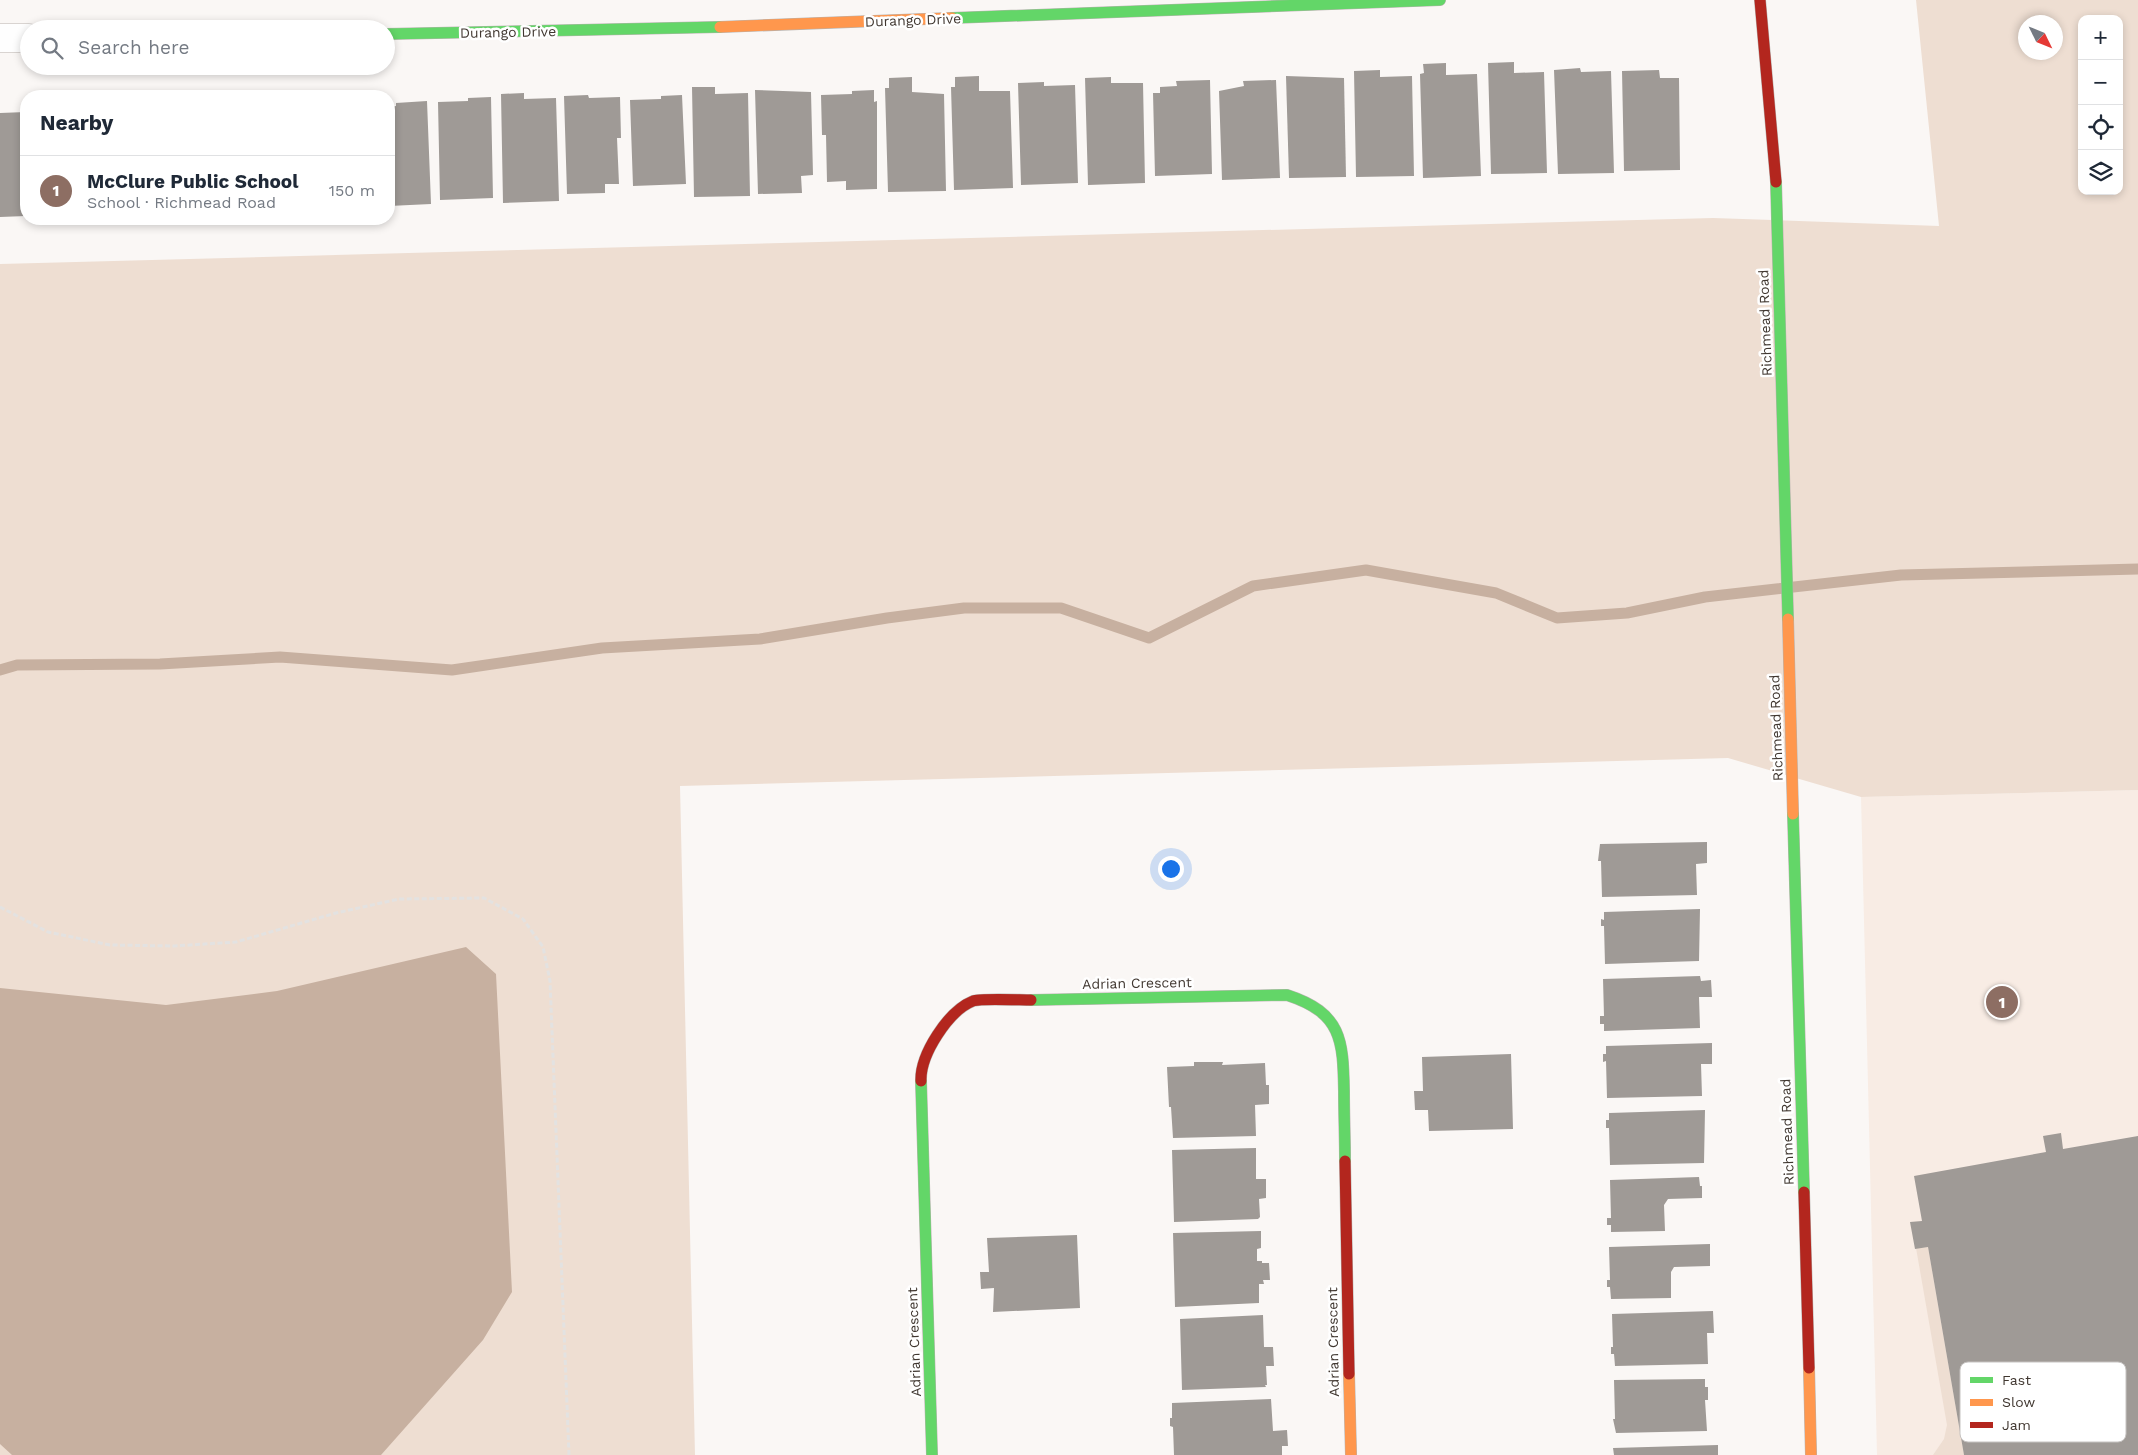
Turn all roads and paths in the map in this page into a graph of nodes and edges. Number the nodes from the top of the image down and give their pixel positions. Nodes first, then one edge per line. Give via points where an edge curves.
1 (1440, 0) edge
2 (1760, 0) edge
3 (395, 34) edge
4 (0, 38) edge
5 (20, 38) edge
6 (0, 907) edge
7 (570, 1455) edge
8 (932, 1455) edge
9 (1351, 1455) edge
10 (1811, 1455) edge

1 - 3 street, Durango Drive via 668,29
2 - 10 street, Richmead Road via 1775,161
4 - 5 street
6 - 7 path via 48,932 110,945 174,946 236,942 336,913 399,899 484,898 523,919 543,947 550,981
8 - 9 street, Adrian Crescent via 921,1074 930,1044 948,1019 973,1001 1287,995 1307,1001 1325,1014 1337,1031 1343,1051

